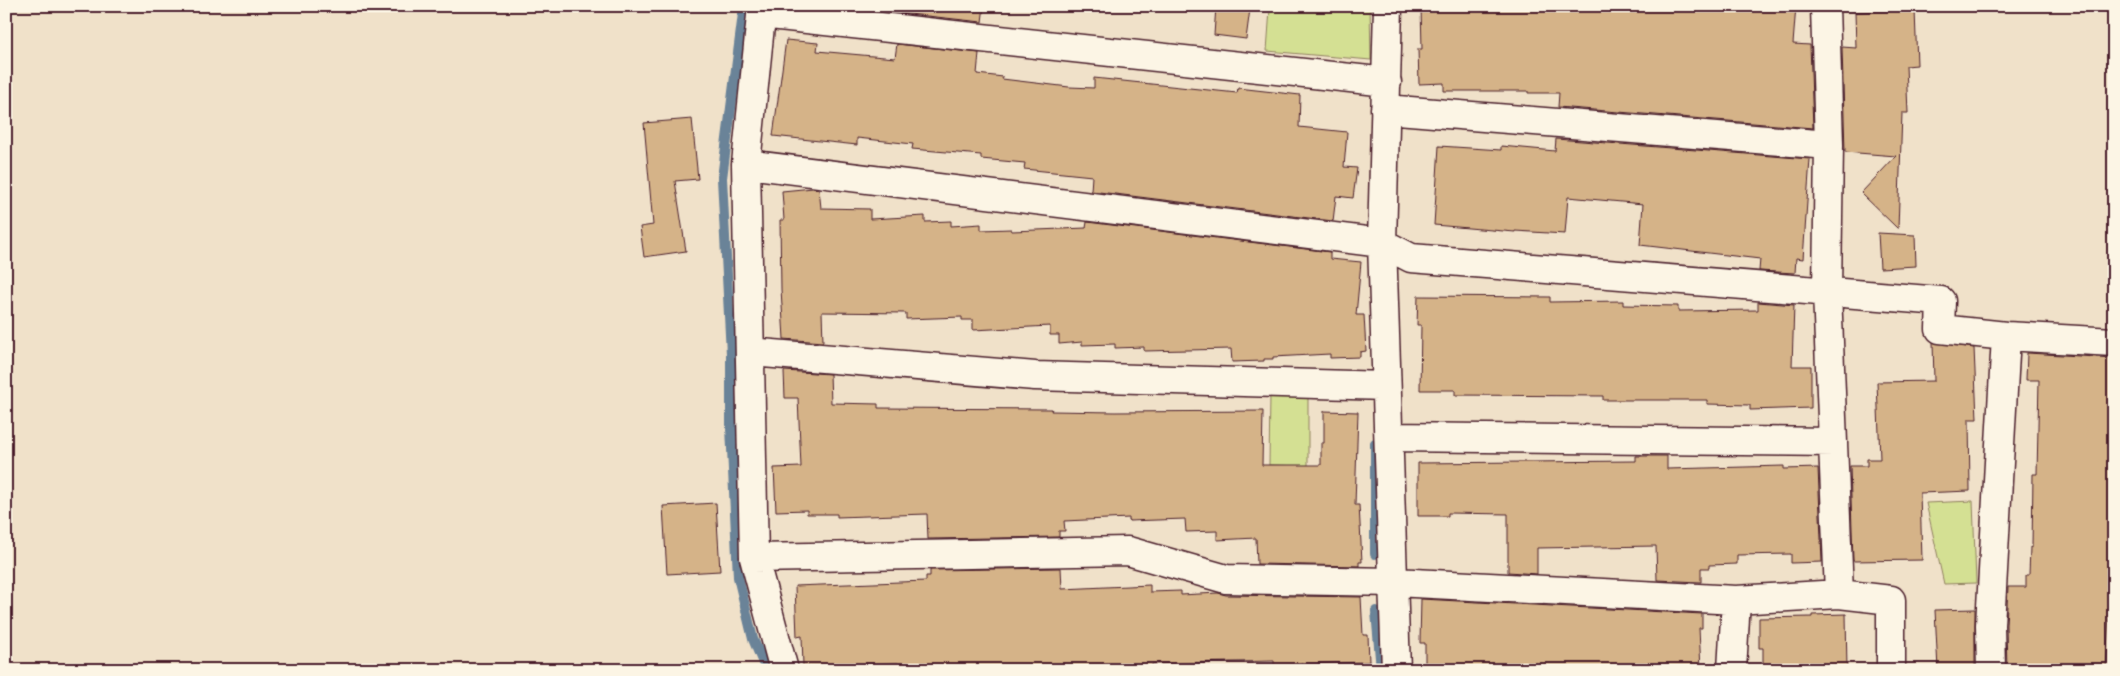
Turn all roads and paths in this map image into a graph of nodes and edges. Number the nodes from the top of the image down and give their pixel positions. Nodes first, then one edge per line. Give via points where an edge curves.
1 (1388, 6) edge
2 (1825, 6) edge
3 (762, 10) edge
4 (1387, 82) junction
5 (1385, 110) junction
6 (1829, 145) junction
7 (746, 164) junction
8 (1382, 243) junction
9 (1827, 292) junction
10 (2006, 336) junction
11 (2114, 342) edge
12 (750, 352) junction
13 (1386, 386) junction
14 (1389, 437) junction
15 (1833, 442) junction
16 (754, 558) junction
17 (1395, 582) junction
18 (1839, 594) junction
19 (1736, 600) junction
20 (784, 670) edge
21 (1396, 670) edge
22 (1732, 670) edge
23 (1891, 670) edge
24 (1991, 670) edge

1 - 4 street
2 - 6 street
3 - 4 street
3 - 7 street
4 - 5 street
5 - 6 street
5 - 8 street
6 - 9 street
7 - 8 street
7 - 12 street
8 - 9 street via 1411,258
8 - 13 street
9 - 10 street via 1941,301 1940,329
9 - 15 street
10 - 11 street
10 - 24 street via 1990,625
12 - 13 street via 1035,376
12 - 16 street
13 - 14 street
14 - 15 street
14 - 17 street
15 - 18 street
16 - 17 street via 1128,551 1226,579
16 - 20 street
17 - 19 street
17 - 21 street
18 - 19 street
18 - 23 street via 1891,600
19 - 22 street

